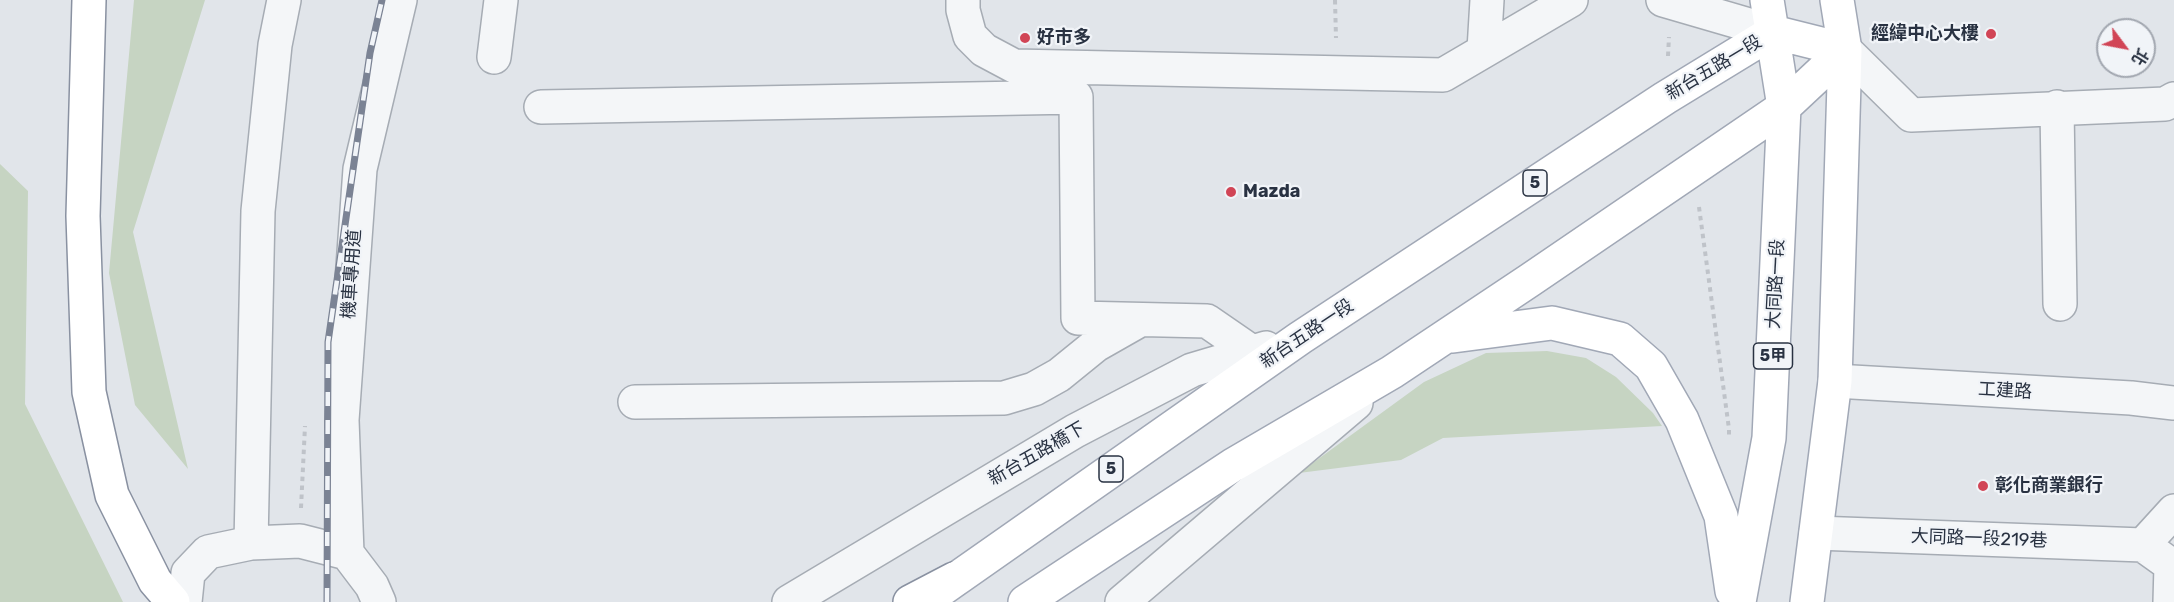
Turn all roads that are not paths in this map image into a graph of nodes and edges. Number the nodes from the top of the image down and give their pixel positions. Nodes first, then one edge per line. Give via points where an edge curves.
1 (89, 0) edge
2 (284, 0) edge
3 (400, 0) edge
4 (501, 0) edge
5 (963, 0) edge
6 (1487, 0) edge
7 (1571, 0) edge
8 (1767, 0) edge
9 (1837, 0) edge
10 (1667, 2) edge
11 (1773, 32) junction
12 (1485, 50) junction
13 (1845, 50) junction
14 (494, 57) dead end
15 (2174, 99) edge
16 (1784, 106) junction
17 (541, 107) dead end
18 (2057, 107) junction
19 (2060, 304) dead end
20 (1142, 320) junction
21 (1445, 337) junction
22 (1300, 338) junction
23 (1252, 352) junction
24 (1392, 372) junction
25 (1835, 381) junction
26 (635, 402) dead end
27 (2174, 403) edge
28 (2174, 511) edge
29 (1815, 533) junction
30 (251, 543) junction
31 (2143, 545) junction
32 (347, 553) junction
33 (954, 579) junction
34 (374, 597) edge
35 (173, 602) edge
36 (185, 602) edge
37 (789, 602) edge
38 (910, 602) edge
39 (923, 602) edge
40 (1025, 602) edge
41 (1122, 602) edge
42 (1734, 602) edge
43 (1739, 602) edge
44 (1807, 602) edge
45 (2170, 602) edge

1 - 35 main road via 83,216 89,392 112,495 154,581
2 - 30 street via 275,45 258,211
3 - 32 street, 機車專用道 via 360,169 342,420
4 - 14 street
5 - 12 street via 970,36 984,50 1014,66 1443,75
6 - 12 street
7 - 12 street
8 - 11 main road, 大同路一段
9 - 13 main road
10 - 11 street
11 - 13 main road, 新台五路一段
11 - 16 main road, 大同路一段 / 5甲
11 - 22 main road, 新台五路一段 / 5 via 1665,98
13 - 16 main road
13 - 18 street via 1911,115
13 - 25 main road
15 - 18 street via 2165,104
16 - 21 main road
16 - 43 main road, 大同路一段 / 5甲 via 1769,438
17 - 20 street via 1076,98 1078,318
18 - 19 street
20 - 23 street via 1207,321
20 - 26 street via 1096,345 1059,375 1034,389 1004,398
21 - 24 main road
21 - 42 main road via 1552,323 1620,339 1651,366 1682,420 1721,516
22 - 23 street, 新台五路橋下
22 - 33 main road, 新台五路一段 / 5
23 - 37 street, 新台五路橋下 via 1192,370 1074,431
24 - 40 main road via 1233,465
24 - 41 street
25 - 27 street, 工建路
25 - 29 main road
28 - 31 street
29 - 31 street, 大同路一段219巷
29 - 44 main road
30 - 32 street via 300,541
30 - 36 street via 208,552 188,573
31 - 45 street via 2171,565
32 - 34 street
33 - 38 main road
33 - 39 main road, 新台五路一段 / 5

